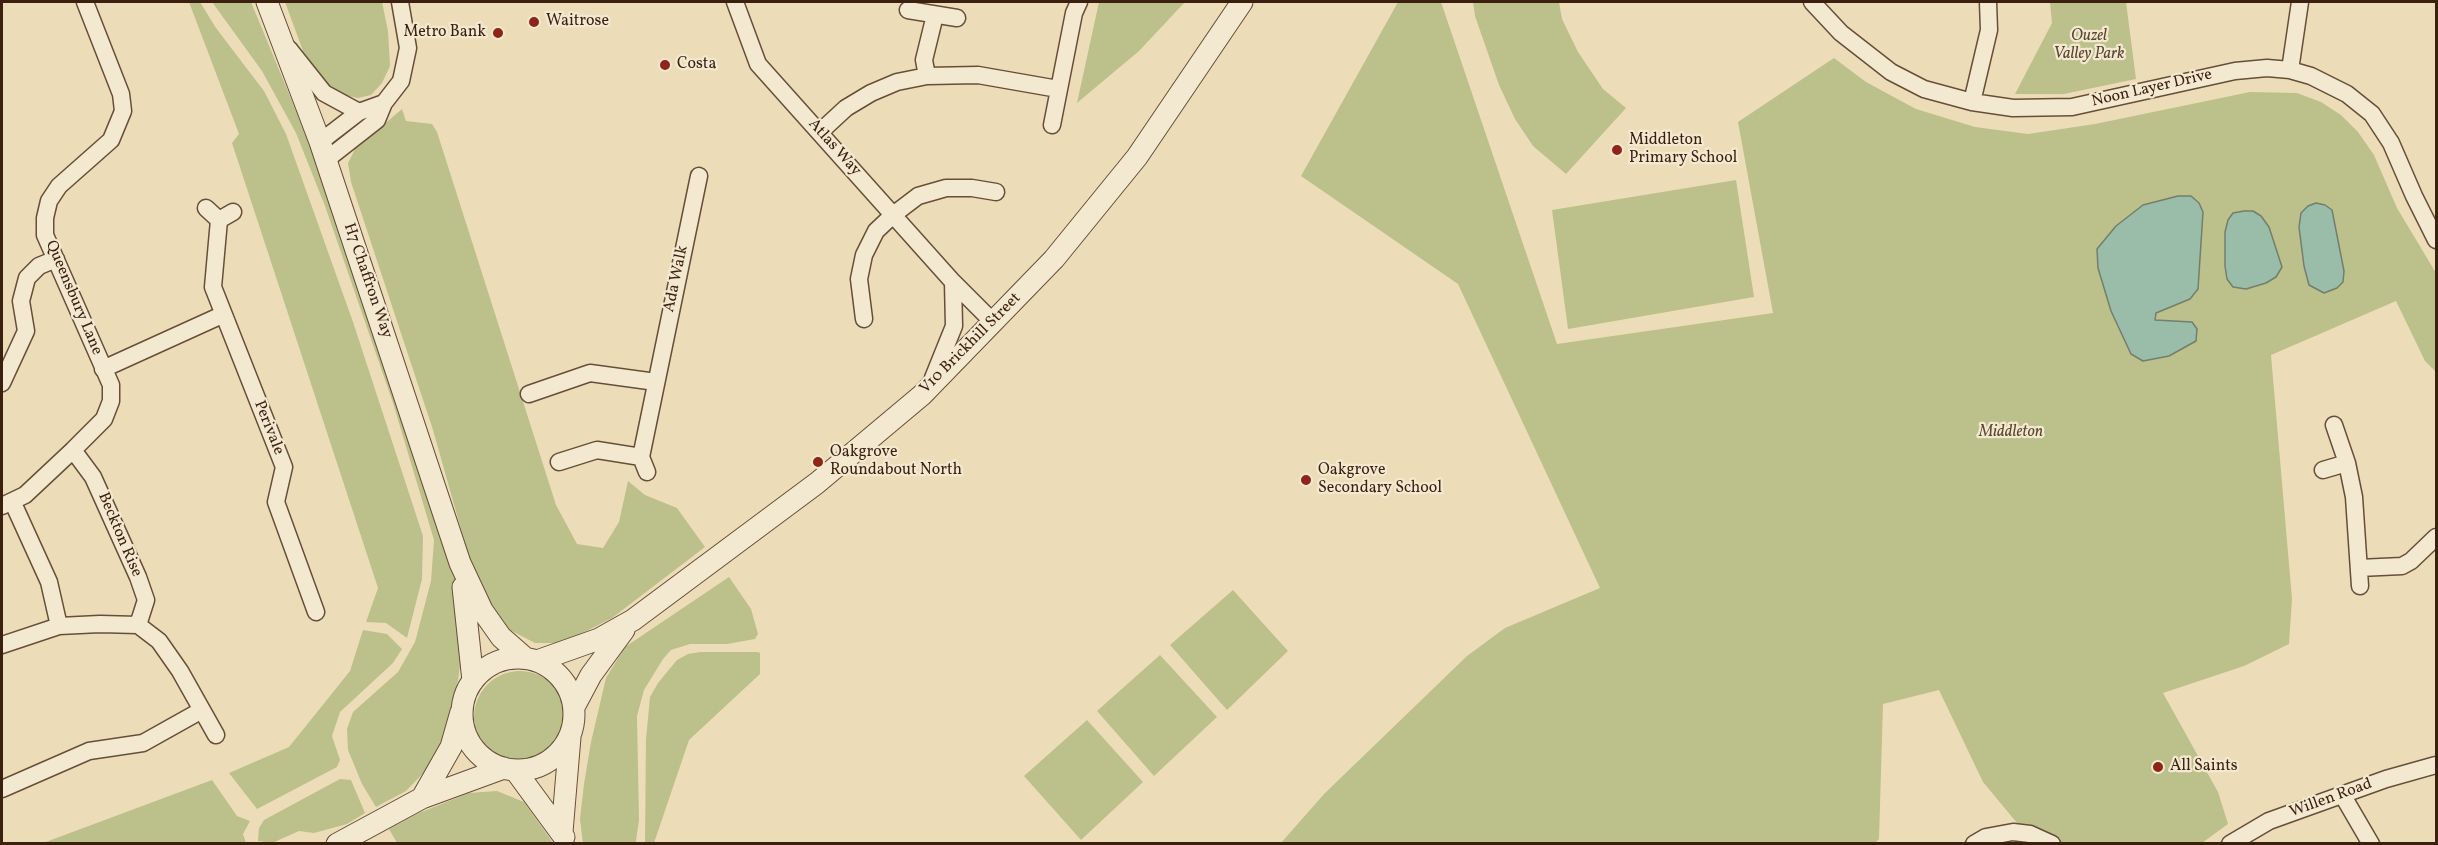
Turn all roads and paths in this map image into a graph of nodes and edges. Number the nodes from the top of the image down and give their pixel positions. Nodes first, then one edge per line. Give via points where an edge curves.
1 (85, 2) edge
2 (267, 2) edge
3 (400, 2) edge
4 (735, 2) edge
5 (1079, 2) edge
6 (1812, 2) edge
7 (1988, 2) edge
8 (2300, 2) edge
9 (1238, 8) edge
10 (908, 10) dead end
11 (934, 15) junction
12 (957, 18) dead end
13 (282, 42) junction
14 (2290, 70) junction
15 (927, 76) junction
16 (1058, 89) junction
17 (1972, 102) junction
18 (384, 103) junction
19 (359, 112) junction
20 (1052, 125) dead end
21 (820, 132) junction
22 (323, 151) junction
23 (699, 176) dead end
24 (996, 192) dead end
25 (206, 208) dead end
26 (893, 215) junction
27 (2436, 240) edge
28 (56, 259) junction
29 (953, 282) junction
30 (222, 315) junction
31 (864, 319) dead end
32 (994, 323) junction
33 (103, 369) junction
34 (656, 382) junction
35 (2, 383) edge
36 (927, 390) junction
37 (529, 394) dead end
38 (2334, 425) dead end
39 (73, 450) junction
40 (559, 462) dead end
41 (2347, 463) junction
42 (2323, 470) dead end
43 (7, 504) edge
44 (2436, 537) edge
45 (460, 563) junction
46 (2359, 568) junction
47 (2360, 586) dead end
48 (316, 612) dead end
49 (633, 620) junction
50 (59, 626) junction
51 (138, 626) junction
52 (2, 645) edge
53 (531, 660) junction
54 (473, 681) junction
55 (463, 707) junction
56 (574, 707) junction
57 (202, 710) junction
58 (216, 735) dead end
59 (570, 736) junction
60 (2436, 765) edge
61 (509, 769) junction
62 (2, 789) edge
63 (2343, 796) junction
64 (422, 798) junction
65 (564, 838) edge
66 (345, 839) edge
67 (1974, 843) edge
68 (2052, 843) edge
69 (2230, 843) edge
70 (2371, 843) edge

1 - 28 street, Queensbury Lane via 121,94 123,111 111,140 59,186 49,201 45,235
2 - 13 street, H7 Chaffron Way
3 - 18 street via 408,48 401,81
4 - 21 street, Atlas Way via 758,64
5 - 16 street
6 - 17 street, Noon Layer Drive via 1840,33 1891,72 1924,89
7 - 17 street via 1989,30
8 - 14 street
9 - 32 street, V10 Brickhill Street via 1131,166 1054,259
10 - 11 street
11 - 12 street
11 - 15 street via 924,60
13 - 19 street via 324,93
13 - 22 street, H7 Chaffron Way
14 - 17 street, Noon Layer Drive via 2235,71 2072,107 2013,108
14 - 27 street, Noon Layer Drive via 2348,94 2372,114 2391,143
15 - 16 street via 978,75
15 - 21 street via 871,93 846,108
16 - 20 street
18 - 19 street
18 - 22 street via 377,120
19 - 22 street
21 - 26 street, Atlas Way
22 - 45 street, H7 Chaffron Way
23 - 34 street, Ada Walk
24 - 26 street via 946,188 918,196
25 - 30 street, Perivale via 226,216 213,287
26 - 29 street, Atlas Way
26 - 31 street via 876,231 864,255 860,279
28 - 33 street, Queensbury Lane
28 - 35 street via 39,266 27,278 21,301 26,331
29 - 32 street, Atlas Way
29 - 36 street via 954,326
30 - 33 street
30 - 48 street, Perivale via 284,467 276,502
32 - 36 street, V10 Brickhill Street
33 - 39 street, Queensbury Lane via 111,385 111,401 104,419
34 - 37 street via 590,374
34 - 40 street, Ada Walk via 644,465 597,450
36 - 49 street, V10 Brickhill Street via 817,483
38 - 41 street
39 - 43 street, Queensbury Lane via 25,495
39 - 51 street, Beckton Rise via 93,477 138,577 146,600
41 - 42 street
41 - 46 street via 2354,497
43 - 50 street via 49,582
44 - 46 street via 2402,566
45 - 53 street, H7 Chaffron Way via 482,610 501,637
45 - 54 street, H7 Chaffron Way
46 - 47 street
49 - 53 street, V10 Brickhill Street via 599,639
49 - 56 street, V10 Brickhill Street via 610,646
50 - 51 street
50 - 52 street
51 - 57 street via 159,641
53 - 54 street via 496,663
53 - 56 street via 550,668 562,679
54 - 55 street
55 - 61 street via 463,723 477,752 489,762
55 - 64 street via 451,747
56 - 59 street
57 - 58 street
57 - 62 street via 143,743 88,751
59 - 61 street via 547,762 532,768
59 - 65 street
60 - 63 street, Willen Road
61 - 64 street
61 - 65 street
63 - 69 street, Willen Road via 2256,826
63 - 70 street
64 - 66 street
67 - 68 street via 2013,832

